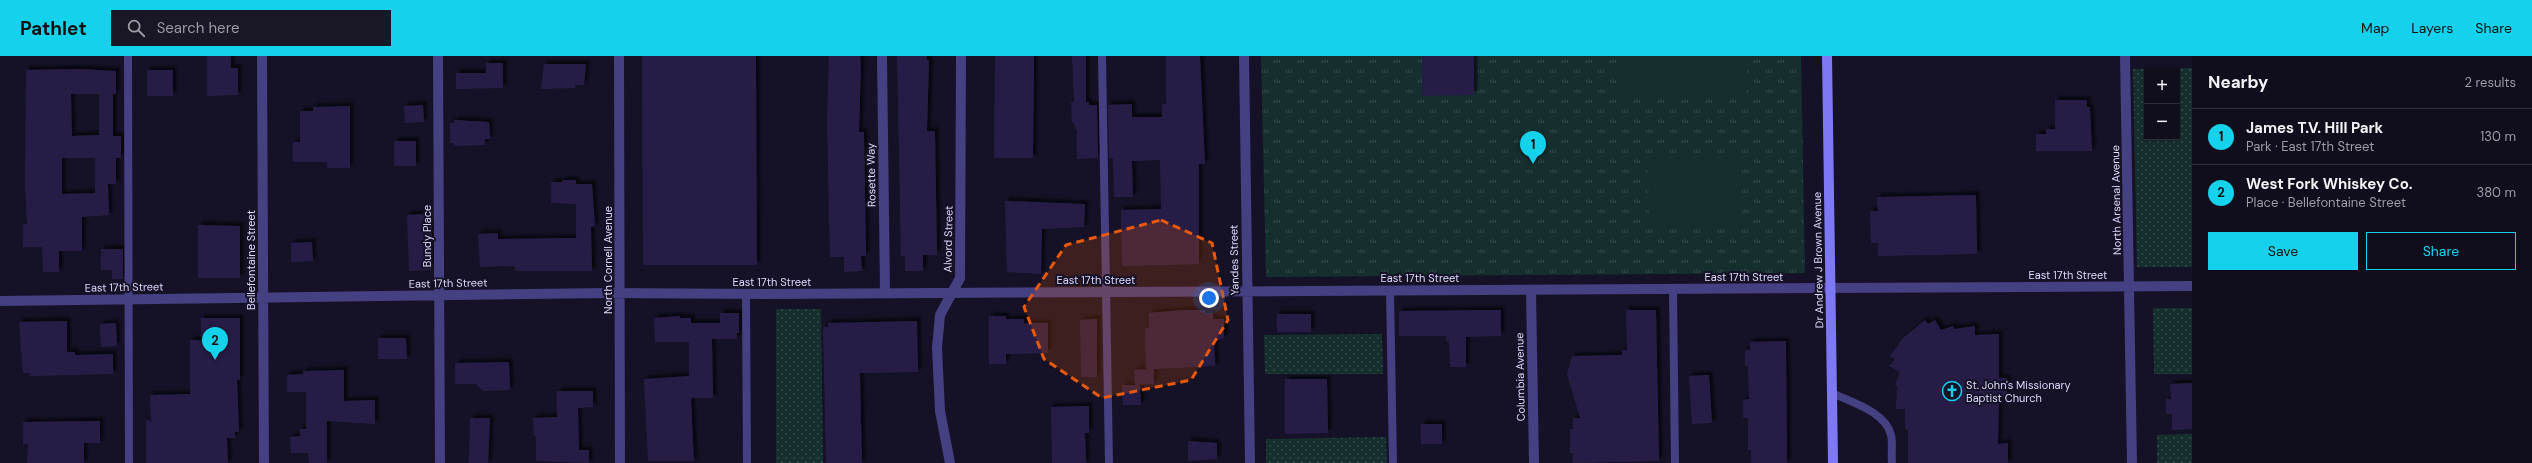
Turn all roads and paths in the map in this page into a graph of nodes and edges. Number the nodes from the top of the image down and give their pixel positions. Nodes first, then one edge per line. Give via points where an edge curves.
1 (128, 56) edge
2 (262, 56) edge
3 (438, 56) edge
4 (619, 56) edge
5 (882, 56) edge
6 (961, 56) edge
7 (1102, 56) edge
8 (1244, 56) edge
9 (1827, 56) edge
10 (2125, 56) edge
11 (2192, 286) edge
12 (2130, 287) junction
13 (1830, 289) junction
14 (1531, 290) junction
15 (1674, 290) junction
16 (1247, 291) junction
17 (1390, 291) junction
18 (954, 292) junction
19 (1106, 292) junction
20 (620, 293) junction
21 (885, 293) junction
22 (746, 294) junction
23 (439, 295) junction
24 (263, 297) junction
25 (129, 299) junction
26 (0, 301) edge
27 (1832, 394) junction
28 (129, 463) edge
29 (264, 463) edge
30 (440, 463) edge
31 (620, 463) edge
32 (747, 463) edge
33 (950, 463) edge
34 (1109, 463) edge
35 (1250, 463) edge
36 (1393, 463) edge
37 (1534, 463) edge
38 (1675, 463) edge
39 (1833, 463) edge
40 (1892, 463) edge
41 (2132, 463) edge

1 - 25 lane
2 - 24 street, Bellefontaine Street
3 - 23 street, Bundy Place
4 - 20 street, North Cornell Avenue
5 - 21 street, Rosette Way
6 - 18 street, Alvord Street via 960,278
7 - 19 lane
8 - 16 street, Yandes Street
9 - 13 main road, Dr Andrew J Brown Avenue
10 - 12 street, North Arsenal Avenue
11 - 12 street, East 17th Street
12 - 13 street, East 17th Street
12 - 41 street, North Arsenal Avenue
13 - 15 street, East 17th Street
13 - 27 main road, Dr Andrew J Brown Avenue
14 - 15 street, East 17th Street
14 - 17 street, East 17th Street
14 - 37 street, Columbia Avenue
15 - 38 lane
16 - 17 street, East 17th Street
16 - 19 street, East 17th Street
16 - 35 street, Yandes Street
17 - 36 lane
18 - 19 street, East 17th Street
18 - 21 street, East 17th Street
18 - 33 street, Alvord Street via 940,315 937,348 940,411
19 - 34 lane
20 - 22 street, East 17th Street
20 - 23 street, East 17th Street
20 - 31 street, North Cornell Avenue
21 - 22 street, East 17th Street
22 - 32 lane
23 - 24 street, East 17th Street
23 - 30 street, Bundy Place
24 - 25 street, East 17th Street
24 - 29 street, Bellefontaine Street
25 - 26 street, East 17th Street
25 - 28 lane
27 - 39 main road, Dr Andrew J Brown Avenue
27 - 40 lane via 1863,408 1885,422 1891,435

